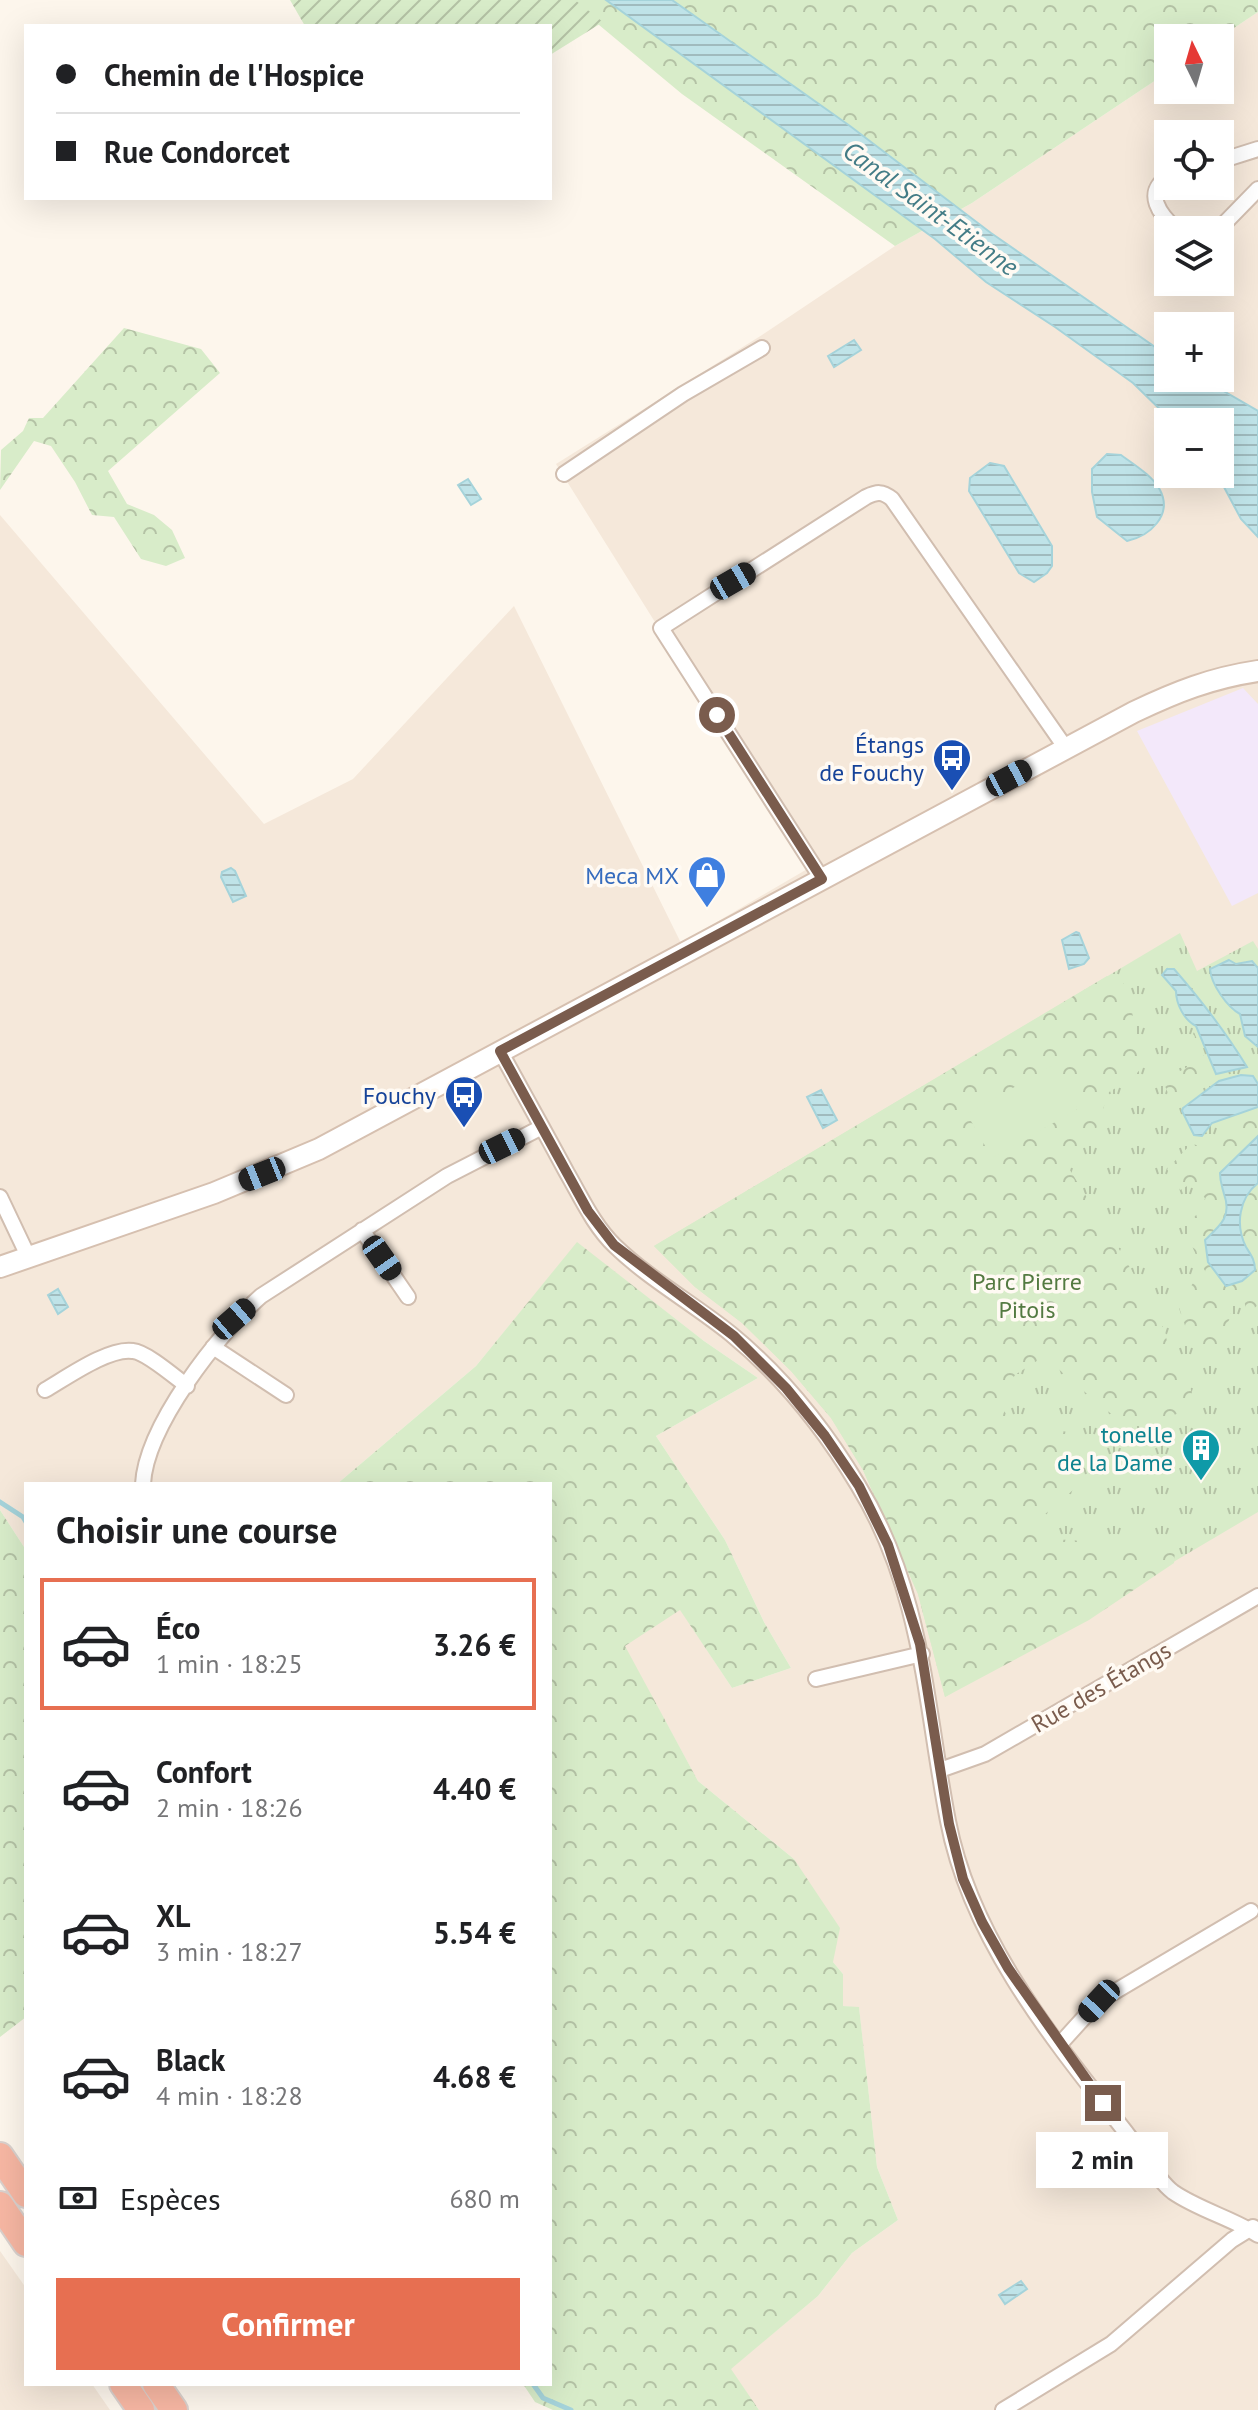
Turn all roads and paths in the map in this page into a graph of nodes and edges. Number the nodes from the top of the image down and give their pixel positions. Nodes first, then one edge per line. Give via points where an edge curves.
1 (1258, 149) edge
2 (1234, 157) edge
3 (1258, 189) edge
4 (1232, 216) edge
5 (762, 348) dead end
6 (564, 474) dead end
7 (1258, 671) edge
8 (1065, 747) junction
9 (822, 879) junction
10 (500, 1051) junction
11 (542, 1127) junction
12 (0, 1197) edge
13 (362, 1230) junction
14 (28, 1256) junction
15 (0, 1267) edge
16 (408, 1297) dead end
17 (213, 1347) junction
18 (187, 1386) junction
19 (45, 1390) dead end
20 (286, 1395) dead end
21 (143, 1482) edge
22 (1258, 1596) edge
23 (922, 1654) junction
24 (816, 1679) dead end
25 (940, 1770) junction
26 (1251, 1911) dead end
27 (1060, 2044) junction
28 (0, 2156) edge
29 (24, 2191) edge
30 (0, 2205) edge
31 (1255, 2230) edge
32 (24, 2240) edge
33 (124, 2386) edge
34 (157, 2386) edge
35 (141, 2410) edge
36 (174, 2410) edge
37 (1003, 2410) edge

1 - 2 street
3 - 4 street
5 - 6 street
7 - 8 street via 1187,687
8 - 9 street
8 - 9 street via 892,499 876,492 866,497 661,628
9 - 10 street
10 - 11 street
10 - 14 street via 262,1174
11 - 13 street via 447,1176
11 - 23 street via 588,1211 614,1245 734,1336 825,1436 859,1486 888,1545
12 - 14 street
13 - 16 street
13 - 17 street via 261,1296
14 - 15 street
17 - 18 street
17 - 20 street
18 - 19 street via 135,1350 98,1360
18 - 21 street via 151,1448
22 - 25 street, Rue des Étangs via 985,1754
23 - 24 street
23 - 25 street
25 - 27 street via 963,1879 1008,1968
26 - 27 street via 1099,2001
27 - 31 street via 1172,2191
28 - 29 highway
30 - 32 highway
31 - 37 street via 1183,2280 1111,2344
33 - 35 highway
34 - 36 highway

